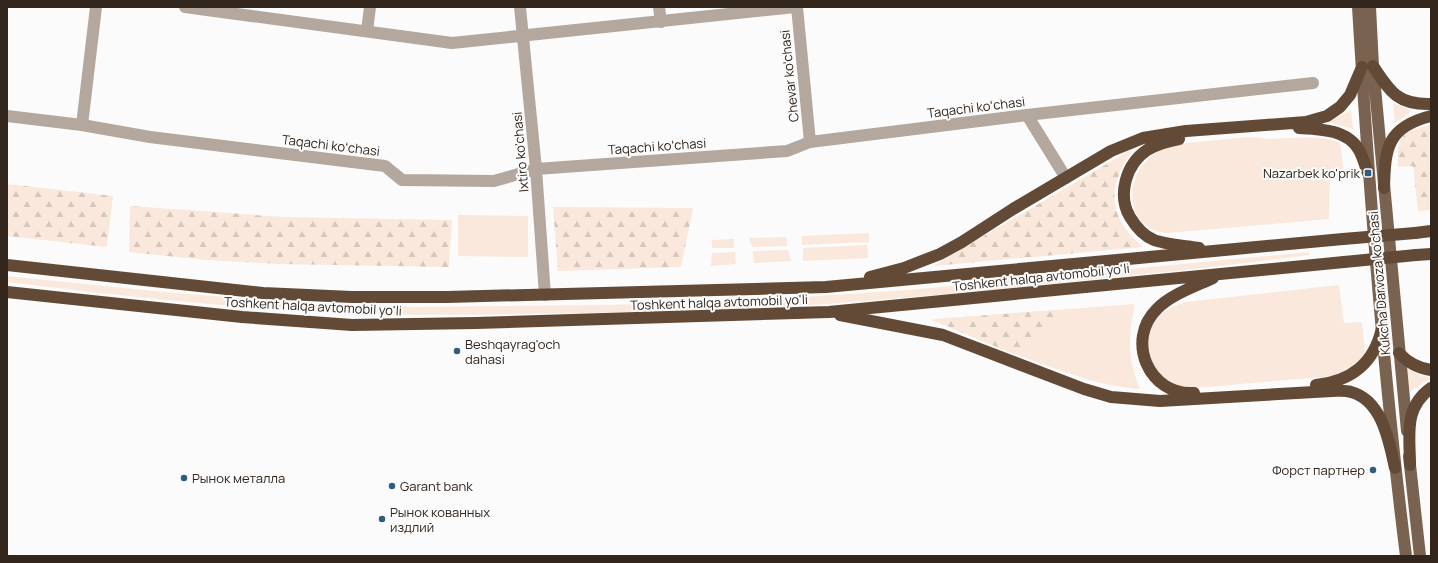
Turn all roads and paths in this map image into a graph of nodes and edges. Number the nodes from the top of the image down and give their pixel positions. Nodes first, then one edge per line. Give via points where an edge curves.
1 (96, 7) edge
2 (185, 7) edge
3 (370, 7) edge
4 (520, 7) edge
5 (659, 7) edge
6 (796, 7) edge
7 (1358, 7) edge
8 (1370, 7) edge
9 (241, 10) edge
10 (661, 22) junction
11 (367, 31) junction
12 (523, 36) junction
13 (1367, 66) junction
14 (1313, 83) dead end
15 (1431, 104) edge
16 (1027, 115) junction
17 (7, 116) edge
18 (1431, 116) edge
19 (82, 125) junction
20 (810, 142) junction
21 (536, 169) junction
22 (1368, 174) junction
23 (1066, 178) junction
24 (1384, 188) junction
25 (1431, 231) edge
26 (1218, 251) junction
27 (1431, 254) edge
28 (7, 265) edge
29 (1221, 274) junction
30 (826, 287) junction
31 (7, 292) edge
32 (545, 295) junction
33 (828, 312) junction
34 (1382, 328) junction
35 (1399, 353) junction
36 (1431, 370) edge
37 (1431, 388) edge
38 (1410, 465) junction
39 (1395, 468) junction
40 (1406, 556) edge
41 (1420, 556) edge

1 - 19 street
2 - 9 street
3 - 11 street
4 - 12 street, Ixtiro ko'chasi
5 - 10 street
6 - 10 street
6 - 20 street, Chevar ko'chasi
7 - 13 main road, Kukcha Darvoza ko'chasi
8 - 13 main road, Kukcha Darvoza ko'chasi
9 - 11 street
10 - 12 street
11 - 12 street via 452,43
12 - 21 street, Ixtiro ko'chasi
13 - 15 highway via 1399,98 1413,103
13 - 22 main road, Kukcha Darvoza ko'chasi
13 - 23 highway via 1345,102 1323,118 1306,122 1186,131 1143,138 1111,151
13 - 24 main road, Kukcha Darvoza ko'chasi
14 - 16 street, Taqachi koʻchasi
16 - 20 street, Taqachi koʻchasi
16 - 23 street
17 - 19 street, Taqachi koʻchasi
18 - 24 highway via 1407,125 1392,140 1386,152
19 - 21 street, Taqachi koʻchasi via 150,137 385,166 402,180 494,181
20 - 21 street, Taqachi koʻchasi via 788,151
21 - 32 street, Ixtiro ko'chasi
22 - 26 highway via 1359,150 1352,141 1334,132 1314,128 1246,131 1181,138 1147,150 1133,164 1125,184 1125,204 1133,222 1139,230 1155,241
22 - 34 main road, Kukcha Darvoza ko'chasi
23 - 30 highway via 940,254 889,272
24 - 35 main road, Kukcha Darvoza ko'chasi
25 - 26 highway, Toshkent halqa avtomobil yo'li, bridge
26 - 30 highway, Toshkent halqa avtomobil yo'li
27 - 29 highway, Toshkent halqa avtomobil yo'li, bridge
28 - 32 highway, Toshkent halqa avtomobil yo'li via 263,293 352,297
29 - 33 highway, Toshkent halqa avtomobil yo'li
29 - 34 highway via 1164,303 1157,308 1147,323 1142,340 1144,358 1152,374 1165,386 1189,394 1316,385 1338,381 1369,359
30 - 32 highway, Toshkent halqa avtomobil yo'li
31 - 33 highway, Toshkent halqa avtomobil yo'li via 242,317 352,325
33 - 39 highway via 943,335 1084,390 1111,397 1160,401 1352,392 1366,399 1379,415 1388,437
34 - 39 main road, Kukcha Darvoza ko'chasi
35 - 36 highway via 1417,367
35 - 38 main road, Kukcha Darvoza ko'chasi
37 - 38 highway via 1416,402 1411,416
38 - 41 main road, Kukcha Darvoza ko'chasi
39 - 40 main road, Kukcha Darvoza ko'chasi

